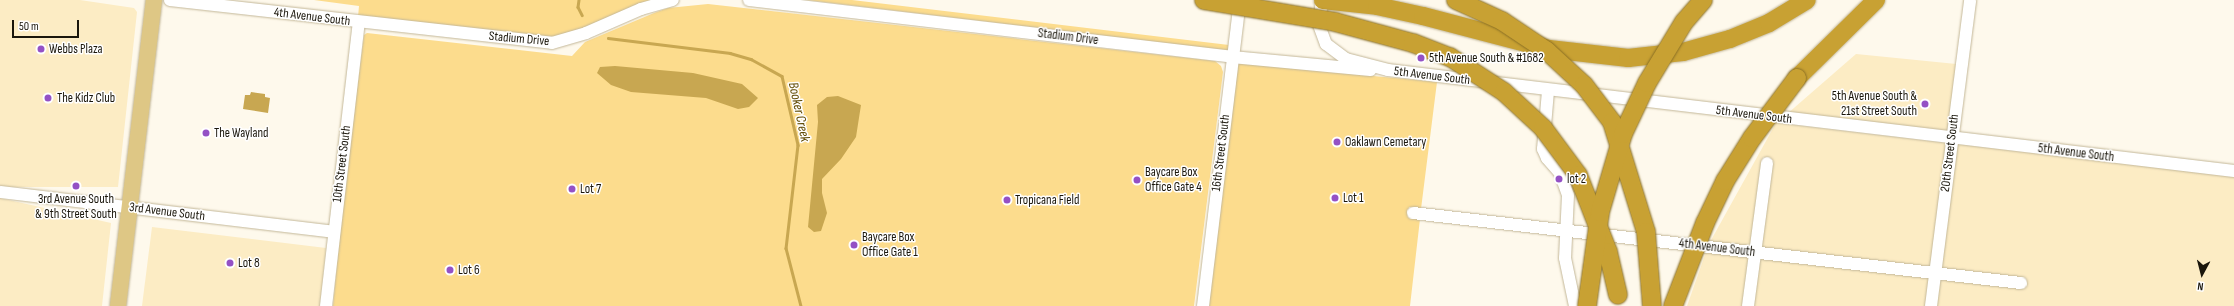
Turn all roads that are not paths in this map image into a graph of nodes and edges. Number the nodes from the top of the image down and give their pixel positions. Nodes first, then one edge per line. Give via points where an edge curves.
1 (154, 0) edge
2 (170, 0) edge
3 (673, 0) edge
4 (749, 0) edge
5 (1204, 0) edge
6 (1240, 0) edge
7 (1323, 0) edge
8 (1456, 0) edge
9 (1703, 0) edge
10 (1807, 0) edge
11 (1876, 0) edge
12 (1970, 0) edge
13 (359, 22) junction
14 (1232, 57) junction
15 (1388, 70) junction
16 (1548, 91) junction
17 (1951, 138) junction
18 (1767, 163) dead end
19 (2234, 171) edge
20 (0, 192) edge
21 (129, 208) junction
22 (1413, 213) dead end
23 (1564, 230) junction
24 (334, 232) junction
25 (1755, 252) junction
26 (1936, 274) junction
27 (2021, 282) dead end
28 (118, 306) edge
29 (326, 306) edge
30 (1203, 306) edge
31 (1575, 306) edge
32 (1587, 306) edge
33 (1618, 306) edge
34 (1652, 306) edge
35 (1673, 306) edge
36 (1748, 306) edge
37 (1931, 306) edge

1 - 21 main road
2 - 13 street, 4th Avenue South
3 - 13 street, Stadium Drive via 641,9 586,33 552,43
4 - 14 street, Stadium Drive
5 - 33 highway, bridge via 1335,22 1405,40 1450,57 1504,92 1543,128 1578,174 1608,252 1618,295
6 - 14 street, 16th Street South
7 - 10 highway via 1377,6 1549,49 1628,58 1683,52 1730,39 1769,23
7 - 15 street, 5th Avenue South via 1319,25 1326,44 1346,59
8 - 34 highway, bridge via 1502,21 1547,51 1584,85 1612,122 1646,232
9 - 32 highway, bridge via 1684,22 1647,83 1623,134 1600,212
11 - 35 highway, bridge via 1797,78 1752,138 1725,181 1705,223
12 - 17 street, 20th Street South
13 - 24 street, 10th Street South
14 - 15 street, Stadium Drive via 1342,69
14 - 30 street, 16th Street South
15 - 16 street, 5th Avenue South
16 - 17 street, 5th Avenue South
16 - 23 street via 1543,149 1565,182 1568,207
17 - 19 street, 5th Avenue South
17 - 26 street, 20th Street South
18 - 25 street
20 - 21 street, 3rd Avenue South
21 - 24 street, 3rd Avenue South
21 - 28 main road
22 - 23 street, 4th Avenue South
23 - 25 street, 4th Avenue South
23 - 31 street via 1564,258
24 - 29 street, 10th Street South
25 - 26 street, 4th Avenue South
25 - 36 street
26 - 27 street, 4th Avenue South
26 - 37 street, 20th Street South

